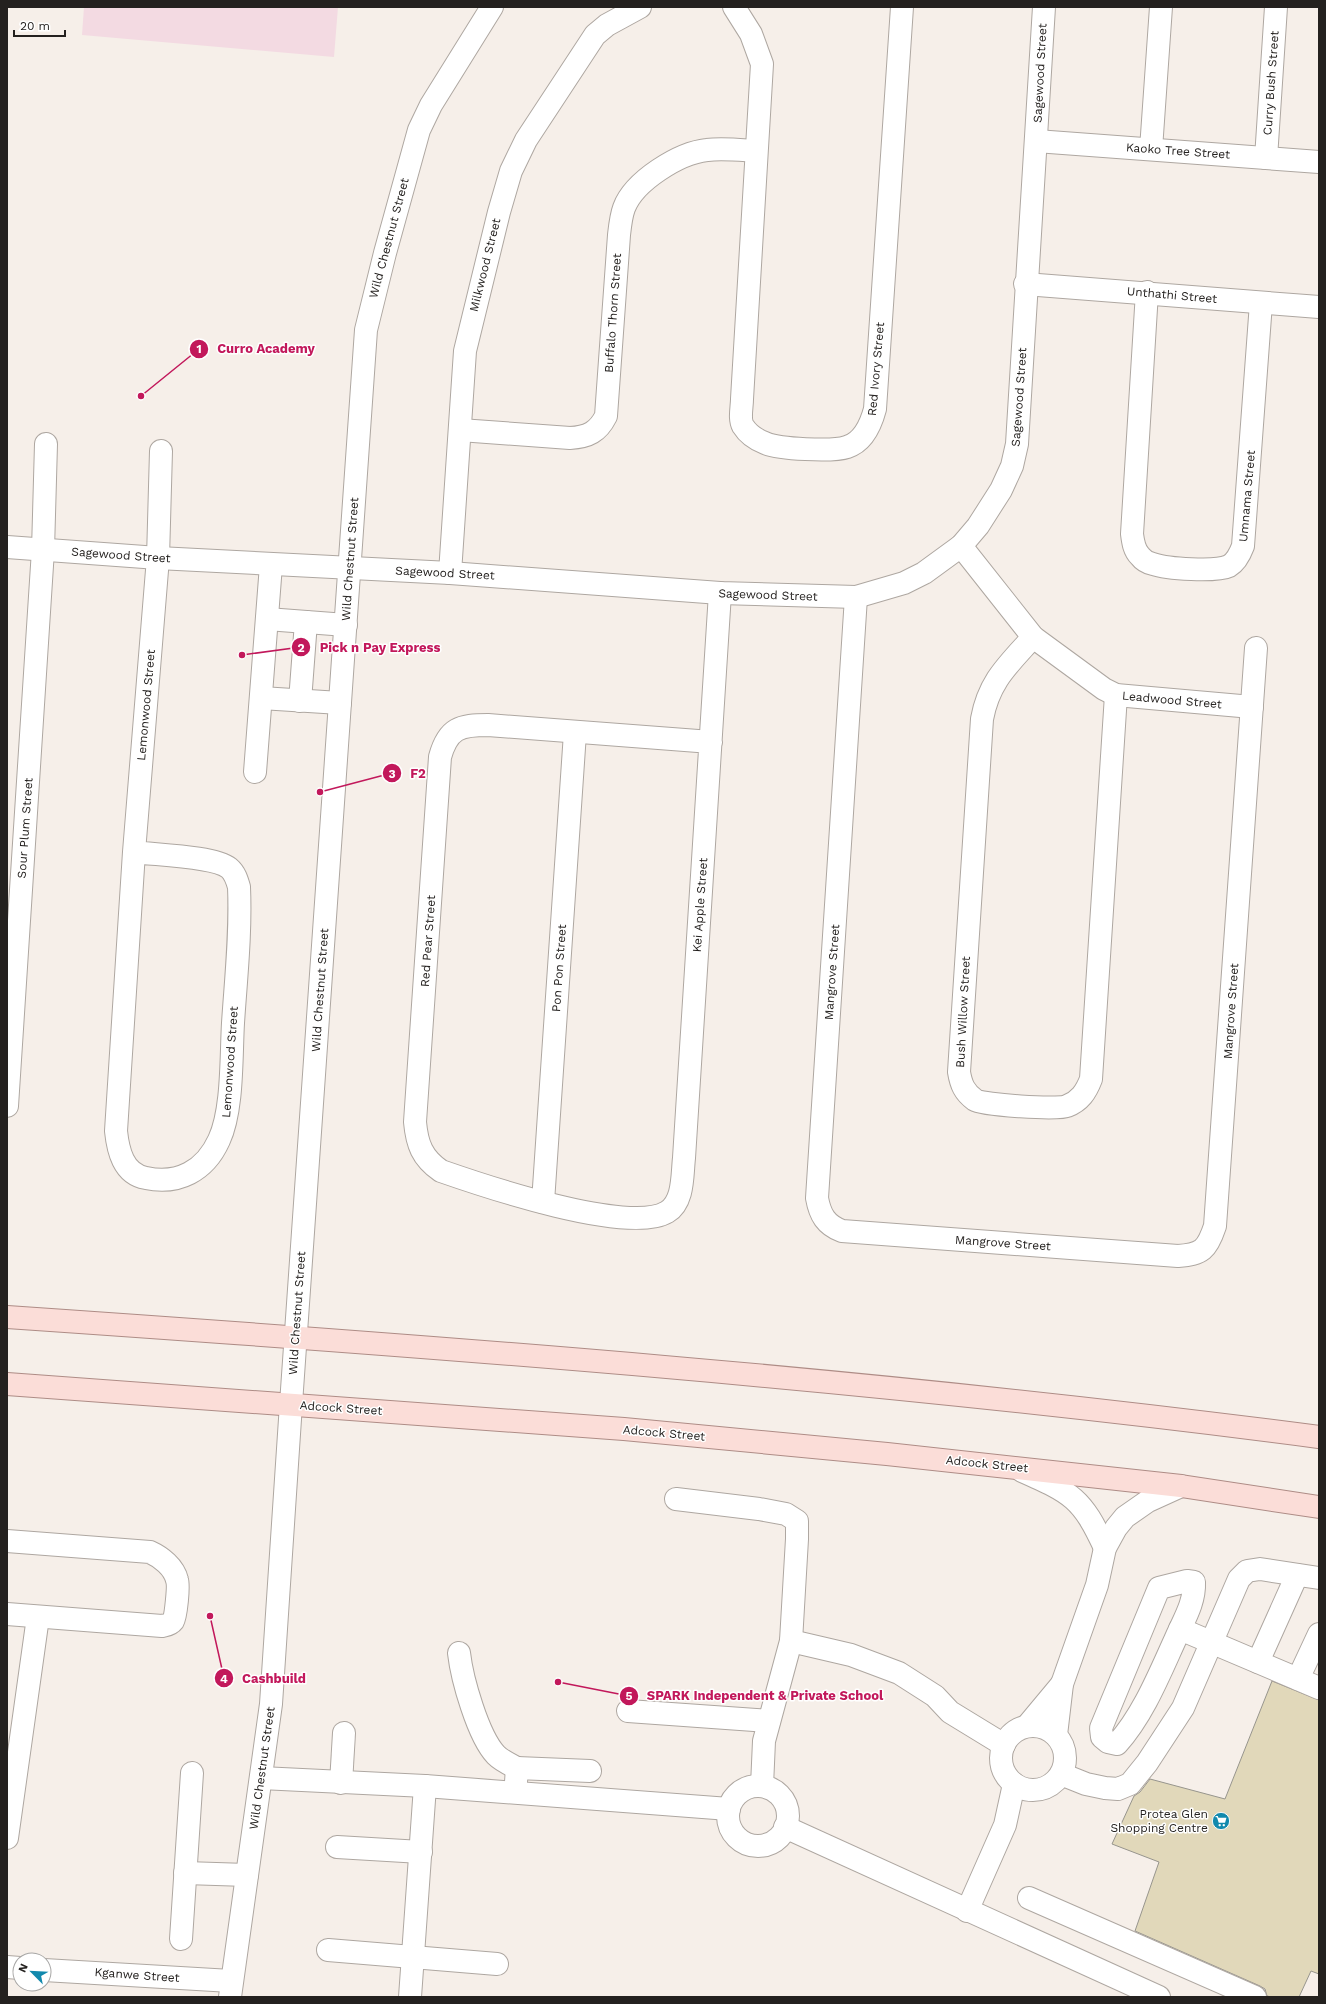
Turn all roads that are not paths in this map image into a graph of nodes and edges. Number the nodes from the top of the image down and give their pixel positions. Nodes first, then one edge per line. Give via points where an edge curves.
1 (492, 7) edge
2 (640, 7) edge
3 (734, 7) edge
4 (902, 7) edge
5 (1044, 7) edge
6 (1161, 7) edge
7 (1276, 7) edge
8 (1036, 141) junction
9 (1151, 149) junction
10 (756, 151) junction
11 (1266, 158) junction
12 (1319, 162) edge
13 (1025, 284) junction
14 (1147, 292) junction
15 (1261, 303) junction
16 (1319, 307) edge
17 (460, 430) junction
18 (46, 444) dead end
19 (161, 451) dead end
20 (961, 546) junction
21 (7, 547) edge
22 (44, 550) junction
23 (158, 558) junction
24 (271, 565) junction
25 (350, 569) junction
26 (450, 573) junction
27 (720, 594) junction
28 (856, 597) junction
29 (267, 619) junction
30 (306, 622) junction
31 (346, 625) junction
32 (1033, 637) junction
33 (1256, 648) dead end
34 (1116, 695) junction
35 (261, 698) junction
36 (300, 701) junction
37 (340, 703) junction
38 (1252, 707) junction
39 (575, 733) junction
40 (711, 742) junction
41 (255, 772) dead end
42 (134, 852) junction
43 (7, 1106) edge
44 (543, 1202) junction
45 (668, 1212) joint
46 (7, 1317) edge
47 (296, 1337) junction
48 (7, 1384) edge
49 (291, 1404) junction
50 (1319, 1437) edge
51 (1014, 1467) junction
52 (1181, 1486) junction
53 (676, 1499) dead end
54 (1319, 1507) edge
55 (7, 1541) edge
56 (1105, 1548) junction
57 (1297, 1574) junction
58 (1319, 1578) edge
59 (7, 1614) edge
60 (38, 1617) junction
61 (1180, 1629) junction
62 (1319, 1634) edge
63 (791, 1641) junction
64 (1211, 1642) junction
65 (459, 1653) dead end
66 (1258, 1662) junction
67 (1298, 1679) junction
68 (1062, 1684) junction
69 (1319, 1688) edge
70 (16, 1704) edge
71 (628, 1711) dead end
72 (769, 1721) junction
73 (1027, 1726) junction
74 (344, 1733) dead end
75 (1056, 1735) junction
76 (1004, 1745) junction
77 (517, 1768) junction
78 (590, 1771) dead end
79 (192, 1773) dead end
80 (1061, 1774) junction
81 (261, 1778) junction
82 (341, 1783) junction
83 (425, 1786) junction
84 (762, 1786) junction
85 (1024, 1787) junction
86 (515, 1793) junction
87 (729, 1809) junction
88 (785, 1827) junction
89 (7, 1838) edge
90 (337, 1847) dead end
91 (421, 1852) junction
92 (185, 1873) junction
93 (247, 1875) junction
94 (1029, 1898) dead end
95 (967, 1911) junction
96 (181, 1939) dead end
97 (328, 1950) dead end
98 (413, 1956) junction
99 (497, 1964) dead end
100 (52, 1971) edge
101 (230, 1989) edge
102 (410, 1997) edge
103 (1159, 1997) edge
104 (1255, 1997) edge

1 - 25 street, Wild Chestnut Street via 423,120 371,305 363,365
2 - 17 street, Milkwood Street via 607,25 596,35 526,140 511,171 469,329 465,351
3 - 10 street, Red Ivory Street via 751,34 762,64
4 - 10 street, Red Ivory Street via 875,409 866,432 848,447 833,450 776,446 752,436 743,426 742,399
5 - 8 street, Sagewood Street
6 - 9 street
7 - 11 street, Curry Bush Street
8 - 9 street, Kaoko Tree Street
8 - 13 street, Sagewood Street
9 - 11 street, Kaoko Tree Street
10 - 17 street, Buffalo Thorn Street via 708,150 689,153 673,160 640,185 629,198 624,207 619,235 606,416 594,433 583,438 570,438
11 - 12 street, Kaoko Tree Street
13 - 14 street, Unthathi Street
13 - 20 street, Sagewood Street via 1017,444 1012,466 992,508
14 - 15 street, Unthathi Street
14 - 15 street, Umnama Street via 1132,534 1139,556 1162,566 1213,570 1222,568 1231,565 1243,546
15 - 16 street, Unthathi Street
17 - 26 street, Milkwood Street
18 - 22 street, Sour Plum Street
19 - 23 street, Lemonwood Street
20 - 28 street, Sagewood Street via 924,573 904,583
20 - 32 street, Leadwood Street
21 - 22 street, Sagewood Street
22 - 23 street, Sagewood Street
22 - 43 street, Sour Plum Street
23 - 24 street, Sagewood Street
23 - 42 street, Lemonwood Street
24 - 25 street, Sagewood Street
24 - 29 street
25 - 26 street, Sagewood Street
25 - 31 street, Wild Chestnut Street
26 - 27 street, Sagewood Street
27 - 28 street, Sagewood Street
27 - 40 street, Kei Apple Street
28 - 38 street, Mangrove Street via 817,1198 819,1210 825,1220 832,1227 842,1231 1178,1256 1192,1255 1207,1246 1215,1226
29 - 30 street
29 - 35 street
30 - 31 street
30 - 36 street
31 - 37 street, Wild Chestnut Street
32 - 34 street, Leadwood Street
32 - 34 street, Bush Willow Street via 990,688 982,719 959,1072 962,1087 977,1101 1066,1107 1080,1099 1091,1079
33 - 38 street, Mangrove Street
34 - 38 street, Leadwood Street
35 - 36 street
35 - 41 street
36 - 37 street
37 - 47 street, Wild Chestnut Street
39 - 40 street, Red Pear Street
39 - 44 street, Pon Pon Street
39 - 44 street, Red Pear Street via 468,725 449,737 443,747 440,757 415,1122 421,1149 430,1163 441,1171
40 - 45 street, Kei Apple Street via 684,1158 680,1194
42 - 42 street, Lemonwood Street via 116,1131 122,1159 130,1169 142,1178 172,1180 193,1172 208,1157 225,1126 239,887 230,869 221,864 208,860
44 - 45 street, Red Pear Street via 583,1213 642,1219
46 - 47 main road
47 - 49 street, Wild Chestnut Street
47 - 50 main road via 908,1390
48 - 49 main road, Adcock Street
49 - 51 main road, Adcock Street via 624,1429
49 - 81 street, Wild Chestnut Street via 271,1704
51 - 52 main road, Adcock Street
51 - 56 street via 1071,1495 1087,1512
52 - 54 main road, Adcock Street
52 - 56 street via 1148,1501 1125,1517
53 - 63 street via 759,1509 786,1514 797,1521
55 - 60 street via 150,1552 161,1557 172,1569 178,1581 176,1614 168,1625
56 - 68 street via 1097,1585
57 - 58 street
57 - 64 street via 1260,1569 1247,1571 1239,1579
57 - 66 street
59 - 60 street
60 - 70 street
61 - 61 street via 1156,1682 1127,1732 1116,1744 1108,1742 1102,1737 1101,1728 1159,1588 1187,1580 1194,1582 1192,1601
61 - 64 street
62 - 67 street
63 - 72 street
63 - 76 street via 851,1655 899,1673 935,1696 950,1712
64 - 66 street
64 - 80 street via 1183,1708 1130,1784 1118,1789 1106,1788 1086,1784
65 - 77 street via 465,1685 485,1737 495,1754 505,1763
66 - 67 street
67 - 69 street
68 - 73 street
68 - 75 street
70 - 89 street
71 - 72 street
72 - 84 street via 764,1741
73 - 75 street via 1038,1726
73 - 76 street via 1017,1730
74 - 82 street
75 - 80 street via 1065,1753 1065,1764
76 - 85 street via 1002,1766 1007,1776
77 - 78 street
77 - 86 street
79 - 92 street
80 - 85 street via 1049,1786
81 - 82 street
81 - 93 street, Wild Chestnut Street
82 - 83 street
83 - 86 street
83 - 91 street
84 - 87 street via 752,1786 743,1790 735,1796
84 - 88 street via 771,1789 785,1802 788,1812
85 - 95 street
86 - 87 street
87 - 88 street via 728,1824 733,1833 740,1841 749,1845 769,1845 778,1839
88 - 95 street
90 - 91 street
91 - 98 street
92 - 93 street
92 - 96 street
93 - 101 street, Wild Chestnut Street
94 - 104 street
95 - 103 street
97 - 98 street
98 - 99 street
98 - 102 street
100 - 101 street, Kganwe Street

